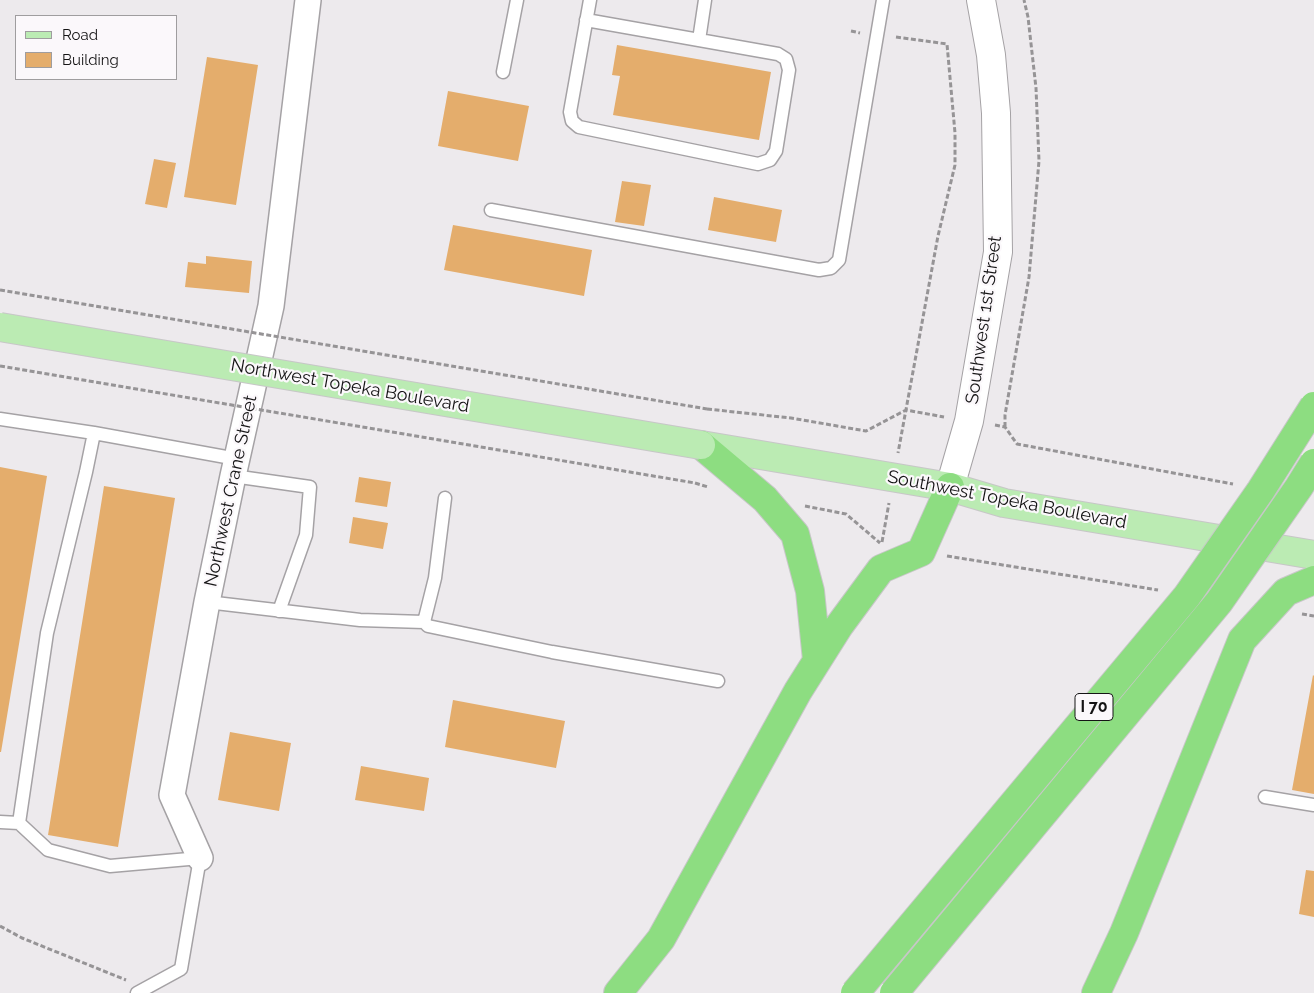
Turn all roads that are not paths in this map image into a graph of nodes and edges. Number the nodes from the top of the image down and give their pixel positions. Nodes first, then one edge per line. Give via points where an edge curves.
1 (308, 0) edge
2 (517, 0) edge
3 (590, 0) edge
4 (705, 0) edge
5 (882, 0) edge
6 (982, 0) edge
7 (586, 20) junction
8 (699, 40) junction
9 (503, 72) dead end
10 (490, 210) dead end
11 (0, 327) edge
12 (1314, 406) edge
13 (0, 419) edge
14 (94, 433) junction
15 (701, 445) junction
16 (1314, 463) edge
17 (235, 467) junction
18 (950, 487) junction
19 (445, 498) dead end
20 (1314, 555) edge
21 (1314, 580) edge
22 (207, 602) junction
23 (280, 611) junction
24 (424, 622) junction
25 (817, 660) junction
26 (718, 681) dead end
27 (1265, 797) dead end
28 (1314, 805) edge
29 (0, 822) edge
30 (19, 823) junction
31 (200, 858) junction
32 (142, 990) edge
33 (618, 993) edge
34 (855, 993) edge
35 (894, 993) edge
36 (1096, 993) edge

1 - 17 street, Northwest Crane Street via 271,306
2 - 9 lane
3 - 7 lane
4 - 8 lane
5 - 10 lane via 839,260 831,268 819,270
6 - 18 street, Southwest 1st Street via 996,113 998,252 969,420
7 - 8 lane
7 - 8 lane via 570,112 572,121 580,127 758,164 770,160 776,152 789,70 786,59 778,54
11 - 15 main road, Northwest Topeka Boulevard, bridge
12 - 34 highway, I 70, bridge via 1261,490 1187,596
13 - 14 lane
14 - 17 lane
14 - 30 lane via 47,633
15 - 18 main road, Southwest Topeka Boulevard
15 - 25 highway via 765,498 795,534 810,591
16 - 35 highway, I 70, bridge via 1219,602
17 - 22 street, Northwest Crane Street
17 - 23 lane via 310,487 306,535
18 - 20 main road, Southwest Topeka Boulevard via 1004,503
18 - 25 highway via 921,552 881,569
19 - 24 lane via 436,578
21 - 36 highway via 1286,592 1242,640 1124,933
22 - 23 lane
22 - 31 street, Northwest Crane Street via 172,794
23 - 24 lane via 360,620
24 - 26 lane via 428,626 543,650
25 - 33 highway via 661,940
27 - 28 lane
29 - 30 lane
30 - 31 lane via 48,850 110,866
31 - 32 lane via 181,969

